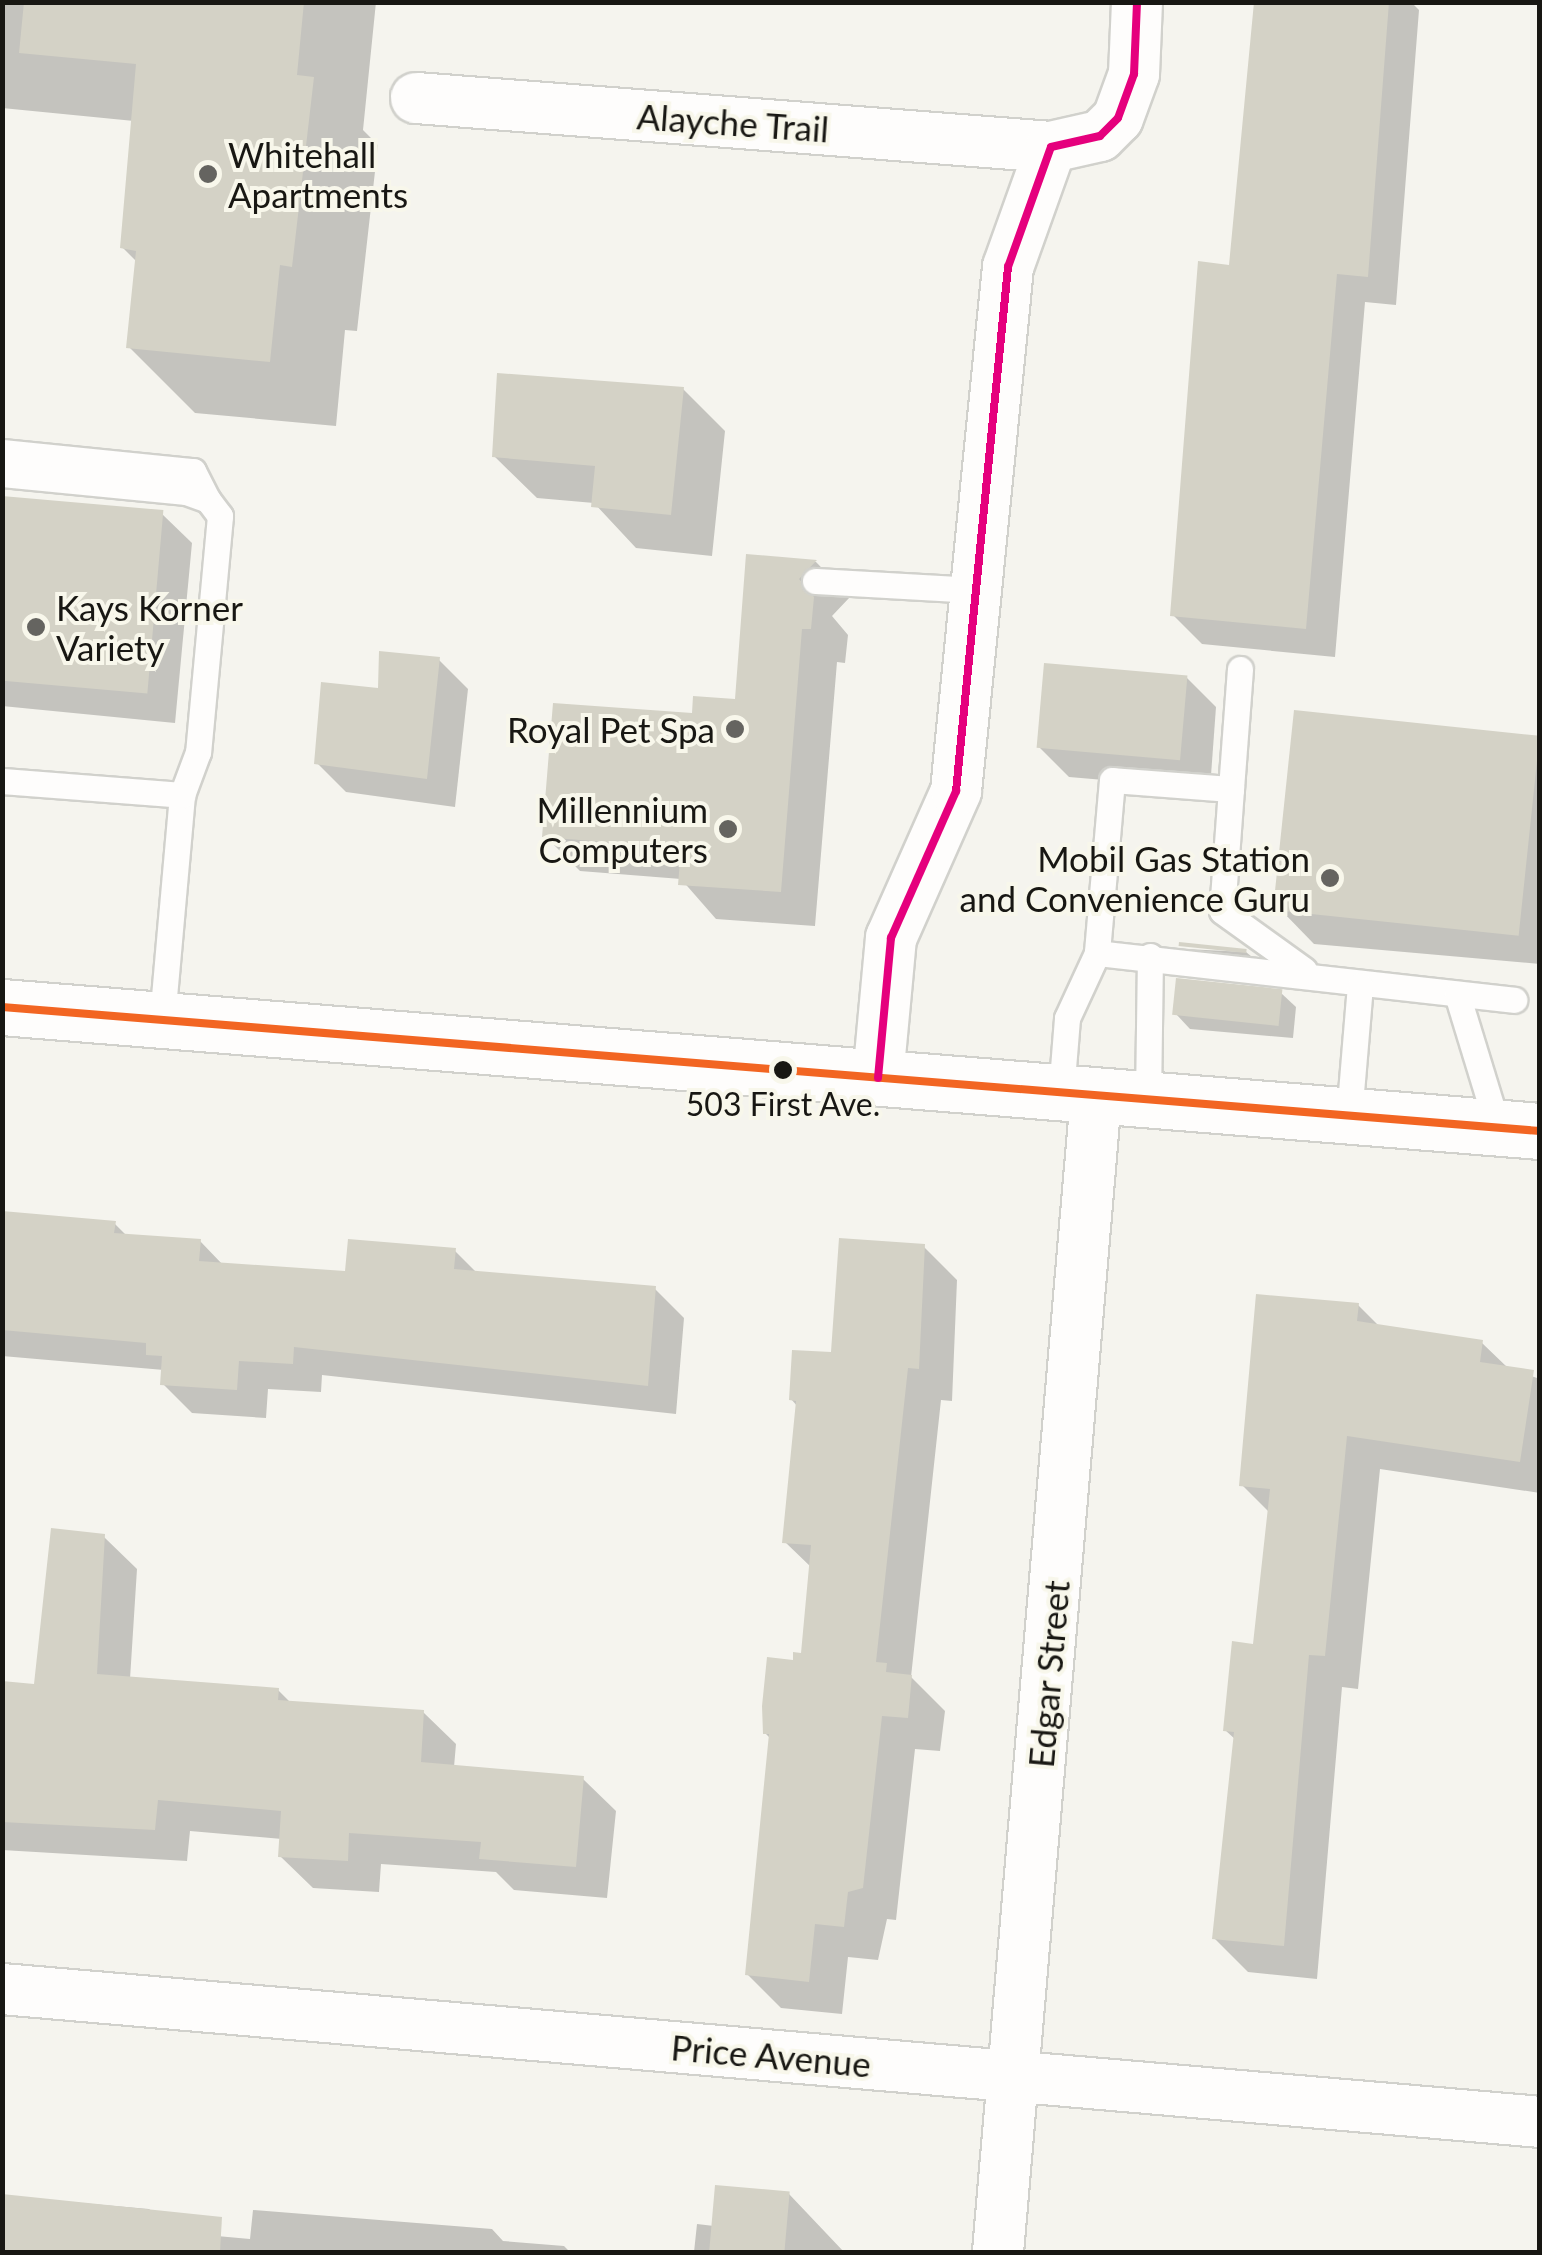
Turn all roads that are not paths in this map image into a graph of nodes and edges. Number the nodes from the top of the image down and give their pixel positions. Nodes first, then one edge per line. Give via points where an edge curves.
1 (1137, 2) edge
2 (416, 98) dead end
3 (1051, 147) junction
4 (2, 452) edge
5 (2, 474) edge
6 (208, 500) junction
7 (815, 582) dead end
8 (976, 590) junction
9 (1240, 669) dead end
10 (2, 780) edge
11 (1231, 789) junction
12 (182, 795) junction
13 (1097, 952) junction
14 (1150, 956) junction
15 (1308, 973) junction
16 (1360, 985) junction
17 (1457, 994) junction
18 (1514, 1000) dead end
19 (2, 1007) edge
20 (162, 1019) junction
21 (878, 1078) junction
22 (1102, 1096) junction
23 (1349, 1116) junction
24 (1519, 1129) edge
25 (2, 1988) edge
26 (1013, 2075) junction
27 (1540, 2122) edge
28 (998, 2252) edge

1 - 3 street, Alayche Trail via 1134,74 1118,118 1100,136
2 - 3 street, Alayche Trail
3 - 8 street via 1008,267
4 - 6 lane via 193,471
5 - 6 lane via 186,492
6 - 12 lane via 220,516 198,752
7 - 8 lane
8 - 21 street via 956,791 891,938
9 - 11 lane
10 - 12 lane
11 - 13 lane via 1112,780
11 - 15 lane via 1222,911
12 - 20 lane
13 - 14 lane
13 - 22 lane via 1067,1018
14 - 15 lane
14 - 22 lane
15 - 16 lane via 1324,982
16 - 17 lane
16 - 23 lane
17 - 18 lane
17 - 24 lane
19 - 20 street
20 - 21 street
21 - 22 street
22 - 23 street
22 - 26 street, Edgar Street
23 - 24 street
25 - 26 street, Price Avenue
26 - 27 street, Price Avenue
26 - 28 street, Edgar Street

